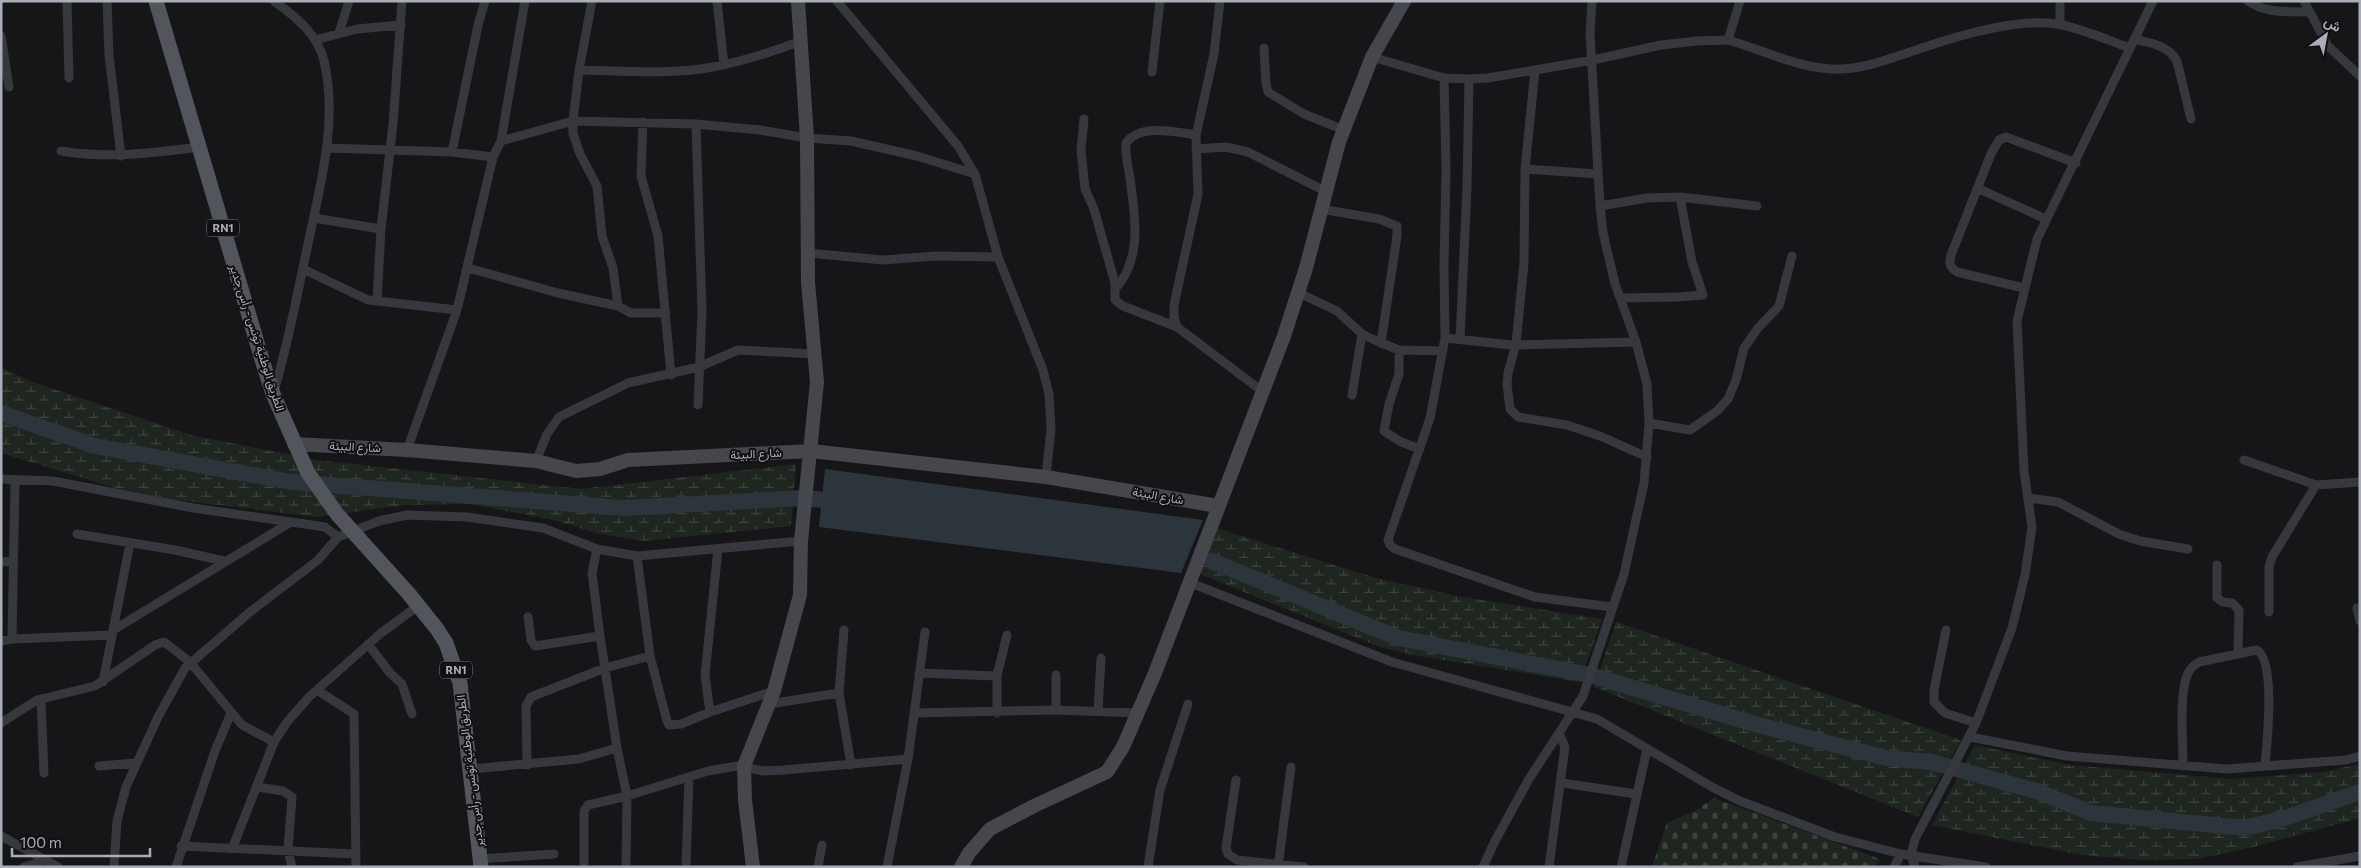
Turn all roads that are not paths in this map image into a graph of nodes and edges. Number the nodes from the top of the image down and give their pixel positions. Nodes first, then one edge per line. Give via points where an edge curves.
1 (68, 1) edge
2 (107, 1) edge
3 (156, 1) edge
4 (274, 1) edge
5 (349, 1) edge
6 (402, 1) edge
7 (484, 1) edge
8 (524, 1) edge
9 (592, 1) edge
10 (717, 1) edge
11 (798, 1) edge
12 (837, 1) edge
13 (1160, 1) edge
14 (1220, 1) edge
15 (1404, 1) edge
16 (1592, 1) edge
17 (1740, 1) edge
18 (2060, 1) edge
19 (2154, 1) edge
20 (2248, 1) edge
21 (2304, 1) edge
22 (2309, 12) junction
23 (2060, 24) junction
24 (401, 25) junction
25 (339, 33) junction
26 (1, 36) edge
27 (315, 40) junction
28 (1728, 40) junction
29 (801, 41) junction
30 (2132, 44) junction
31 (1264, 48) dead end
32 (1372, 57) junction
33 (1593, 60) junction
34 (724, 64) junction
35 (578, 70) junction
36 (1535, 70) junction
37 (1152, 72) dead end
38 (2360, 76) edge
39 (69, 78) dead end
40 (1444, 78) junction
41 (1468, 79) junction
42 (9, 87) dead end
43 (1084, 119) dead end
44 (2191, 119) dead end
45 (573, 121) junction
46 (643, 122) junction
47 (696, 124) junction
48 (1344, 130) junction
49 (1196, 134) junction
50 (807, 138) junction
51 (501, 141) junction
52 (200, 147) junction
53 (326, 148) junction
54 (1196, 149) junction
55 (62, 151) dead end
56 (389, 151) junction
57 (452, 152) junction
58 (121, 156) junction
59 (493, 156) junction
60 (2076, 163) junction
61 (1526, 169) junction
62 (976, 174) junction
63 (1598, 174) junction
64 (1977, 188) junction
65 (1325, 191) junction
66 (1680, 197) junction
67 (1600, 206) junction
68 (1757, 206) dead end
69 (1321, 209) junction
70 (314, 218) junction
71 (2046, 219) junction
72 (381, 229) junction
73 (808, 253) junction
74 (1792, 256) dead end
75 (998, 257) junction
76 (468, 268) junction
77 (303, 269) junction
78 (2024, 288) junction
79 (1115, 289) junction
80 (1299, 293) junction
81 (1620, 298) junction
82 (377, 301) junction
83 (618, 306) junction
84 (457, 310) junction
85 (666, 312) junction
86 (1177, 327) junction
87 (1362, 334) junction
88 (1445, 338) junction
89 (1460, 339) junction
90 (1636, 342) junction
91 (1381, 343) junction
92 (1516, 344) junction
93 (1399, 350) junction
94 (1443, 351) junction
95 (814, 354) junction
96 (700, 367) junction
97 (671, 375) junction
98 (1262, 391) junction
99 (273, 394) junction
100 (1352, 395) dead end
101 (698, 405) dead end
102 (1649, 423) junction
103 (296, 448) junction
104 (1420, 449) junction
105 (407, 450) junction
106 (811, 452) junction
107 (1648, 457) junction
108 (2244, 460) dead end
109 (536, 461) junction
110 (1046, 477) junction
111 (1, 479) edge
112 (15, 481) junction
113 (2360, 482) edge
114 (2316, 485) junction
115 (2028, 498) junction
116 (1218, 506) junction
117 (291, 522) junction
118 (77, 534) dead end
119 (345, 535) junction
120 (802, 541) junction
121 (130, 543) junction
122 (597, 549) junction
123 (718, 549) junction
124 (2188, 549) dead end
125 (637, 556) junction
126 (13, 561) junction
127 (224, 561) junction
128 (1, 562) edge
129 (2217, 565) dead end
130 (1188, 582) junction
131 (418, 606) junction
132 (1612, 607) junction
133 (2357, 608) dead end
134 (2269, 612) dead end
135 (528, 617) dead end
136 (2360, 621) edge
137 (844, 630) dead end
138 (1946, 630) dead end
139 (113, 632) junction
140 (925, 632) dead end
141 (1007, 635) dead end
142 (600, 636) junction
143 (12, 639) junction
144 (1, 641) edge
145 (368, 644) junction
146 (2238, 653) junction
147 (650, 656) junction
148 (1102, 658) dead end
149 (190, 662) junction
150 (605, 668) junction
151 (919, 672) junction
152 (1056, 675) dead end
153 (997, 676) junction
154 (103, 682) junction
155 (317, 690) junction
156 (839, 692) junction
157 (772, 698) junction
158 (41, 699) junction
159 (1188, 704) dead end
160 (1056, 710) junction
161 (1098, 711) junction
162 (231, 712) junction
163 (710, 712) junction
164 (1573, 712) junction
165 (914, 713) junction
166 (997, 713) junction
167 (1138, 713) junction
168 (412, 714) dead end
169 (1, 723) edge
170 (1976, 723) junction
171 (1559, 733) junction
172 (1970, 737) junction
173 (274, 742) junction
174 (617, 748) junction
175 (1647, 749) junction
176 (2360, 756) edge
177 (908, 760) junction
178 (136, 764) junction
179 (528, 765) junction
180 (851, 765) junction
181 (2265, 765) junction
182 (99, 766) dead end
183 (744, 766) junction
184 (2183, 766) junction
185 (1291, 767) dead end
186 (471, 770) junction
187 (44, 773) dead end
188 (689, 776) junction
189 (1236, 780) dead end
190 (1562, 783) junction
191 (257, 787) junction
192 (1636, 794) junction
193 (627, 796) junction
194 (1, 836) edge
195 (822, 845) dead end
196 (181, 846) junction
197 (232, 849) junction
198 (288, 850) junction
199 (355, 854) junction
200 (554, 854) dead end
201 (1901, 854) junction
202 (1911, 855) junction
203 (2360, 856) edge
204 (47, 860) junction
205 (481, 863) edge
206 (1279, 865) edge
207 (24, 867) edge
208 (58, 867) edge
209 (114, 867) edge
210 (176, 867) edge
211 (292, 867) edge
212 (356, 867) edge
213 (584, 867) edge
214 (626, 867) edge
215 (686, 867) edge
216 (753, 867) edge
217 (818, 867) edge
218 (887, 867) edge
219 (962, 867) edge
220 (1148, 867) edge
221 (1304, 867) edge
222 (1484, 867) edge
223 (1549, 867) edge
224 (1621, 867) edge
225 (1894, 867) edge
226 (1915, 867) edge
227 (1986, 867) edge
228 (2298, 867) edge

1 - 39 street
2 - 58 street via 109,55
3 - 52 main road, الطريق الوطنية تونس - رأس جدير / RN1
4 - 27 street via 291,13
5 - 25 street
6 - 24 street
7 - 57 street
8 - 51 street
9 - 35 street
10 - 34 street
11 - 29 street
12 - 62 street via 958,146
13 - 37 street
14 - 49 street via 1214,54
15 - 32 street
16 - 33 street via 1590,33
17 - 28 street
18 - 23 street
19 - 30 street
20 - 22 street via 2270,11
21 - 22 street
22 - 38 street via 2328,46
23 - 28 street via 2021,25 1972,33 1862,67 1842,70 1815,67
23 - 30 street
24 - 25 street
24 - 56 street
25 - 27 street
26 - 42 street
27 - 53 street via 324,60 327,82
28 - 33 street via 1661,45
29 - 34 street via 753,58
29 - 50 street
30 - 44 street via 2158,45 2173,54
30 - 60 street
31 - 48 street via 1268,92 1304,114
32 - 40 street
32 - 48 street
33 - 36 street
33 - 63 street
34 - 35 street via 651,72
35 - 45 street
36 - 41 street
36 - 61 street
40 - 41 street
40 - 88 street
41 - 89 street
43 - 79 street via 1081,150 1085,189 1094,209
45 - 46 street
45 - 51 street
45 - 83 street via 580,154 597,186 602,236 614,268
46 - 47 street
46 - 85 street via 641,176 658,236
47 - 50 street
47 - 96 street via 702,311
48 - 65 street
49 - 54 street
49 - 79 street via 1159,130 1133,136 1126,143 1134,235 1132,263
50 - 62 street via 852,140
50 - 73 street
51 - 59 street
52 - 58 street
52 - 99 main road, الطريق الوطنية تونس - رأس جدير / RN1
53 - 56 street
53 - 70 street
54 - 65 street via 1226,147 1248,152
54 - 86 street via 1198,194 1174,305
55 - 58 street
56 - 57 street
56 - 72 street
57 - 59 street
59 - 76 street
60 - 64 street via 2010,137 2002,137
60 - 71 street
61 - 63 street
61 - 92 street via 1524,263
62 - 75 street
63 - 67 street
64 - 71 street
64 - 78 street via 1949,264 1957,272
65 - 69 street
66 - 67 street via 1648,198
66 - 68 street
66 - 81 street via 1692,262 1703,295
67 - 81 street via 1603,233
69 - 80 street
69 - 91 street via 1379,219 1397,226
70 - 72 street
70 - 77 street
71 - 78 street
72 - 82 street
73 - 75 street via 883,260 936,256
73 - 95 street
74 - 102 street via 1779,306 1744,348 1728,399 1690,430
75 - 110 street via 1044,370 1052,429
76 - 83 street
76 - 84 street
77 - 82 street via 359,297
77 - 99 street
78 - 115 street via 2018,321 2018,351
79 - 86 street via 1118,303
80 - 87 street via 1338,311
80 - 98 street
81 - 90 street
82 - 84 street
83 - 85 street via 638,314
84 - 105 street
85 - 97 street
86 - 98 street
87 - 91 street
87 - 100 street
88 - 89 street
88 - 94 street
89 - 92 street
90 - 92 street
90 - 102 street via 1647,384
91 - 93 street
92 - 107 street via 1507,384 1510,409 1515,415 1567,425
93 - 94 street
93 - 104 street via 1399,374 1384,431
94 - 104 street via 1434,405
95 - 96 street via 738,350
95 - 106 street via 817,382
96 - 97 street
96 - 101 street
97 - 109 street via 628,383 559,417 547,434
98 - 116 street
99 - 103 main road, الطريق الوطنية تونس - رأس جدير / RN1
102 - 107 street
103 - 105 street, شارع البيئة
103 - 119 main road, الطريق الوطنية تونس - رأس جدير / RN1 via 308,473 337,514
104 - 132 street via 1388,540 1390,545 1535,597
105 - 109 street, شارع البيئة
106 - 109 street, شارع البيئة via 628,460 589,471 563,469
106 - 110 street, شارع البيئة
106 - 120 street
107 - 132 street via 1638,518
108 - 114 street
110 - 116 street, شارع البيئة
111 - 112 street
112 - 117 street via 53,481 193,508
112 - 126 street
113 - 114 street
114 - 134 street via 2272,557 2269,566
115 - 124 street via 2063,504 2119,534 2140,541
115 - 170 street via 2031,541 2025,575 2012,628
116 - 130 street
117 - 119 street
117 - 127 street
118 - 121 street
119 - 122 street via 379,521 407,515 467,517 544,528
119 - 131 main road, الطريق الوطنية تونس - رأس جدير / RN1
119 - 149 street
120 - 123 street
120 - 157 street via 800,595
121 - 127 street
121 - 139 street
122 - 125 street
122 - 142 street via 592,573
123 - 125 street
123 - 163 street via 705,674
125 - 147 street
126 - 128 street
126 - 143 street
127 - 139 street
129 - 146 street via 2217,598 2232,603 2239,610
130 - 164 street via 1392,662
130 - 167 street
131 - 145 street
131 - 186 main road, الطريق الوطنية تونس - رأس جدير / RN1 via 446,643 453,660 460,683
132 - 164 street via 1583,696
133 - 136 street
135 - 142 street via 535,646
137 - 156 street
138 - 170 street via 1934,702 1945,713
139 - 143 street
139 - 154 street
140 - 151 street
141 - 153 street
142 - 150 street
143 - 144 street
145 - 155 street
145 - 168 street via 402,684
146 - 181 street via 2257,650 2265,661 2269,713
146 - 184 street via 2200,662 2187,676 2183,688
147 - 150 street
147 - 163 street via 670,725
148 - 161 street
149 - 154 street via 161,642
149 - 162 street
149 - 178 street via 158,717
150 - 174 street
150 - 179 street via 530,697 526,706
151 - 153 street
151 - 165 street
152 - 160 street
153 - 166 street
154 - 158 street via 84,690
155 - 173 street
155 - 199 street via 354,714
156 - 157 street
156 - 180 street
157 - 163 street
157 - 183 street
158 - 169 street
158 - 187 street
159 - 220 street via 1160,790
160 - 161 street
160 - 166 street
161 - 167 street
162 - 173 street via 242,725
162 - 196 street
164 - 171 street
164 - 175 street via 1597,718
165 - 166 street
165 - 177 street
167 - 219 street via 1124,747 1107,772 999,823 980,839
170 - 172 street
171 - 190 street via 1565,747
171 - 222 street via 1525,787
172 - 184 street via 2067,756
172 - 202 street via 1915,839
173 - 191 street
174 - 179 street via 579,758
174 - 193 street
175 - 192 street
175 - 201 street via 1740,801 1835,837
176 - 181 street via 2346,760
177 - 180 street
177 - 218 street
178 - 182 street
178 - 209 street via 126,786 117,821
179 - 186 street
180 - 183 street via 764,771
181 - 184 street via 2227,769
183 - 188 street
183 - 216 street
185 - 206 street
186 - 205 main road, الطريق الوطنية تونس - رأس جدير / RN1
188 - 193 street
188 - 215 street
189 - 206 street via 1226,852 1237,860
190 - 192 street
190 - 223 street
191 - 197 street
191 - 198 street via 283,791 292,797
192 - 224 street
193 - 213 street via 586,807
193 - 214 street
194 - 204 street
195 - 217 street
196 - 197 street
196 - 210 street
197 - 198 street
198 - 199 street
198 - 211 street
199 - 212 street
200 - 205 street
201 - 202 street
201 - 225 street
202 - 226 street
202 - 227 street
203 - 228 street
204 - 207 street
204 - 208 street
206 - 221 street

